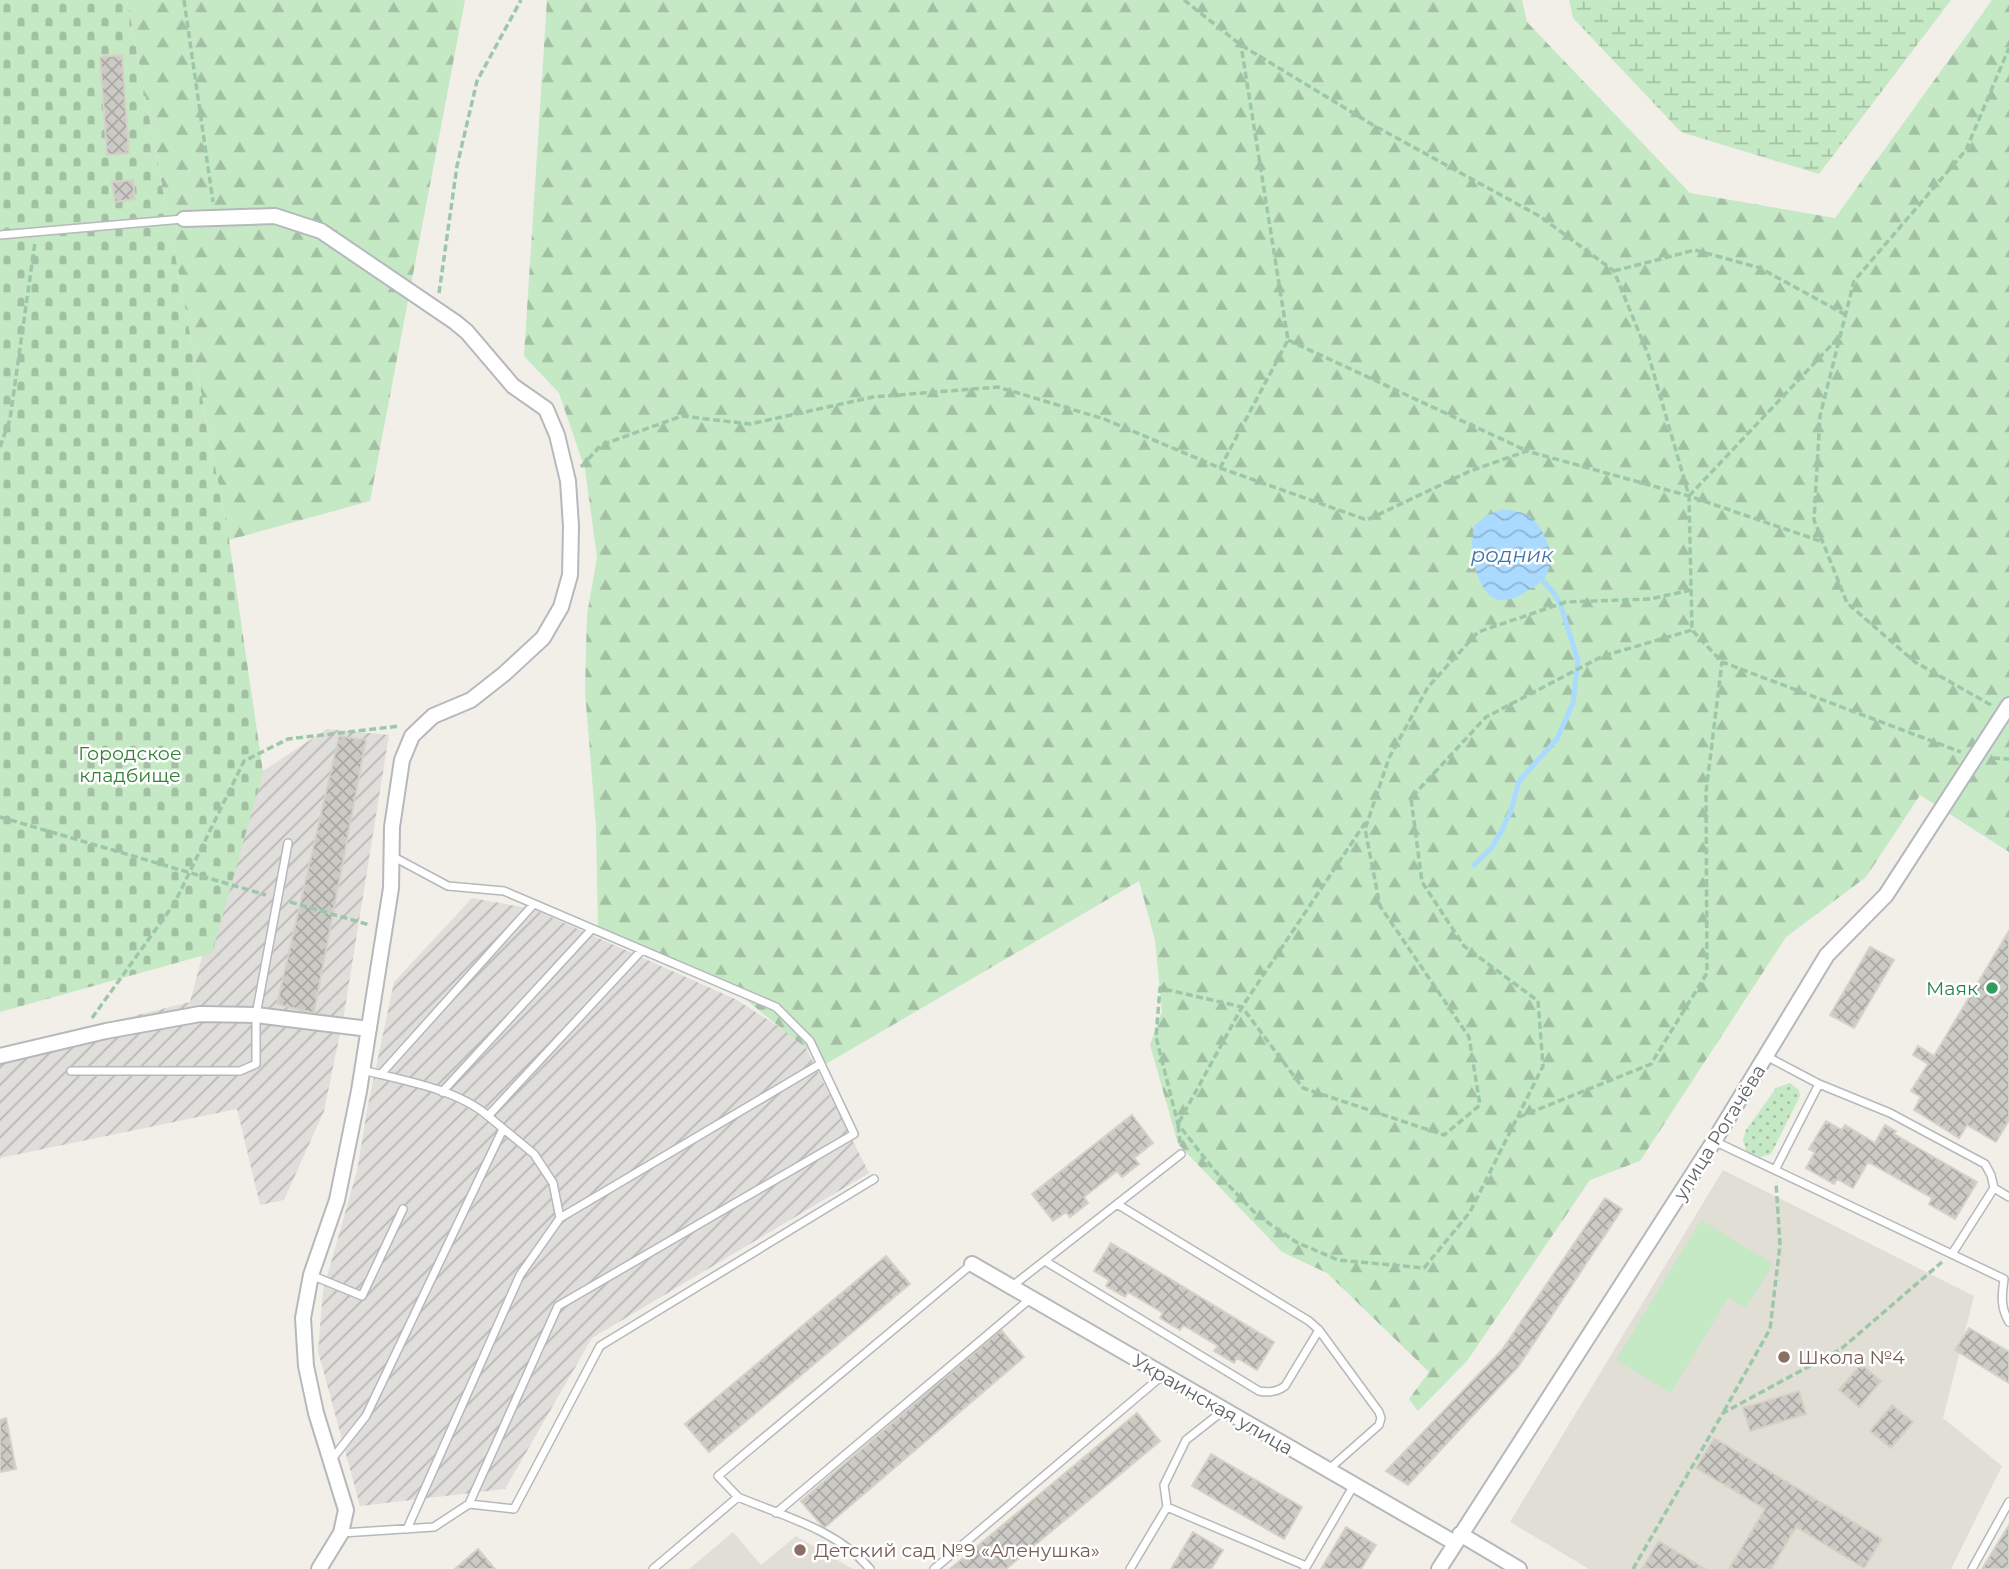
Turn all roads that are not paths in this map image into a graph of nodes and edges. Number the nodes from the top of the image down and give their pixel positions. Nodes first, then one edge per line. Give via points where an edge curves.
1 (184, 219) joint
2 (0, 235) edge
3 (2007, 709) edge
4 (288, 843) dead end
5 (391, 855) junction
6 (533, 905) junction
7 (591, 930) junction
8 (641, 951) junction
9 (256, 1016) junction
10 (369, 1028) junction
11 (0, 1056) edge
12 (1766, 1056) junction
13 (820, 1064) junction
14 (362, 1070) junction
15 (71, 1071) dead end
16 (381, 1074) junction
17 (1819, 1084) junction
18 (442, 1093) junction
19 (488, 1116) junction
20 (503, 1129) junction
21 (1714, 1141) junction
22 (1181, 1154) road end
23 (1775, 1170) junction
24 (874, 1179) dead end
25 (1994, 1188) junction
26 (2009, 1197) edge
27 (1116, 1204) junction
28 (403, 1209) dead end
29 (560, 1218) junction
30 (1952, 1254) junction
31 (1045, 1261) junction
32 (972, 1264) joint
33 (2009, 1270) edge
34 (311, 1275) junction
35 (2004, 1279) junction
36 (1011, 1287) junction
37 (1031, 1298) junction
38 (2009, 1322) edge
39 (1319, 1330) junction
40 (1163, 1375) junction
41 (1224, 1410) junction
42 (331, 1459) junction
43 (1328, 1470) junction
44 (1353, 1485) junction
45 (738, 1497) junction
46 (2009, 1502) edge
47 (469, 1504) junction
48 (1167, 1507) junction
49 (776, 1513) junction
50 (407, 1529) junction
51 (341, 1533) junction
52 (1457, 1539) junction
53 (1305, 1568) edge
54 (319, 1569) edge
55 (653, 1569) edge
56 (870, 1569) edge
57 (934, 1569) edge
58 (1130, 1569) edge
59 (1439, 1569) edge
60 (1519, 1569) edge
61 (1972, 1569) edge

1 - 2 lane
1 - 5 street via 275,216 321,231 467,332 513,386 546,409 558,435 571,526 570,575 561,607 543,638 504,674 471,700 433,716 412,736 402,761
3 - 12 street, улица Рогачёва via 1886,895 1827,955
4 - 9 lane
5 - 6 lane via 448,886 504,891
5 - 10 street via 391,888
6 - 7 lane
6 - 16 lane
7 - 8 lane
7 - 18 lane
8 - 13 lane via 776,1007 810,1041
8 - 19 lane
9 - 10 street
9 - 11 street via 200,1014
9 - 15 lane via 256,1064 240,1071
10 - 14 street
12 - 17 lane
12 - 21 street, улица Рогачёва
13 - 29 lane
13 - 47 lane via 854,1134 558,1306
14 - 16 lane
14 - 34 street via 337,1200
16 - 18 lane
17 - 23 lane
17 - 25 lane via 1890,1113 1985,1164
18 - 19 lane via 477,1106
19 - 20 lane
20 - 29 lane via 534,1154 553,1183
20 - 42 lane via 366,1416
21 - 23 lane
21 - 52 street, улица Рогачёва
22 - 27 lane
23 - 30 lane
24 - 47 lane via 600,1346 514,1509
25 - 26 lane
25 - 30 lane
27 - 31 lane
27 - 39 lane
28 - 34 lane via 362,1296
29 - 50 lane via 520,1275
30 - 35 lane
31 - 36 lane
31 - 39 lane via 1259,1391 1285,1386
32 - 36 street, Украинская улица
32 - 45 lane via 718,1476
33 - 35 lane
34 - 42 street via 303,1318 306,1366
35 - 38 lane via 2001,1298
36 - 37 street, Украинская улица
37 - 40 street, Украинская улица
37 - 49 lane
39 - 43 lane via 1381,1418 1379,1425
40 - 41 street, Украинская улица
40 - 57 lane
41 - 43 street, Украинская улица
41 - 48 lane via 1186,1440 1164,1485
42 - 51 street via 346,1510
43 - 44 street, Украинская улица
44 - 52 street, Украинская улица
44 - 53 lane
45 - 49 lane
45 - 55 lane
46 - 61 lane
47 - 50 lane via 434,1527
48 - 53 lane
48 - 58 lane
49 - 56 lane via 836,1539
50 - 51 lane
51 - 54 street
52 - 59 street, улица Рогачёва
52 - 60 street, Украинская улица

